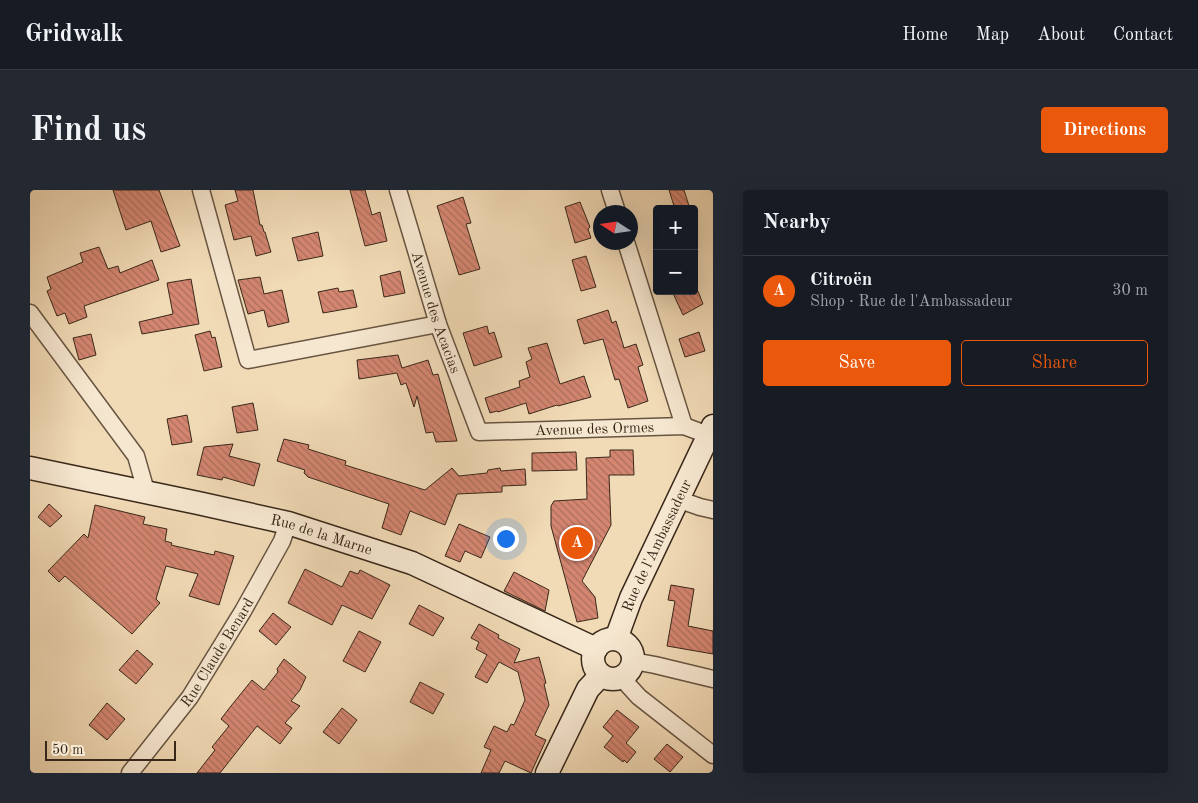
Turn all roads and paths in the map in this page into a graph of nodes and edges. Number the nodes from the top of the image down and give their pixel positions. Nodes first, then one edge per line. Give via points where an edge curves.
1 (201, 190) edge
2 (398, 190) edge
3 (610, 190) edge
4 (615, 205) edge
5 (629, 250) edge
6 (30, 313) edge
7 (438, 324) junction
8 (684, 426) junction
9 (711, 431) edge
10 (479, 432) joint
11 (30, 468) edge
12 (146, 491) junction
13 (677, 499) junction
14 (713, 510) edge
15 (288, 523) junction
16 (616, 639) junction
17 (596, 649) junction
18 (629, 668) junction
19 (601, 675) junction
20 (713, 679) edge
21 (713, 755) edge
22 (130, 773) edge
23 (548, 773) edge

1 - 7 street via 248,360
2 - 7 street, Avenue des Acacias
3 - 4 street
5 - 8 street
6 - 12 street via 136,456
7 - 10 street, Avenue des Acacias
8 - 9 street, Avenue des Ormes
8 - 10 street, Avenue des Ormes
9 - 13 street, Rue de l'Ambassadeur
11 - 12 street, Rue de la Marne
12 - 15 street, Rue de la Marne
13 - 14 street
13 - 16 street, Rue de l'Ambassadeur via 631,598
15 - 17 street, Rue de la Marne via 412,563
15 - 22 street, Rue Claude Benard via 282,541 243,611 190,697
16 - 17 street via 604,641
16 - 18 street via 631,650
17 - 19 street via 594,666
18 - 19 street via 614,678
18 - 20 street via 655,665
18 - 21 street via 628,685 639,697
19 - 23 street via 588,689

